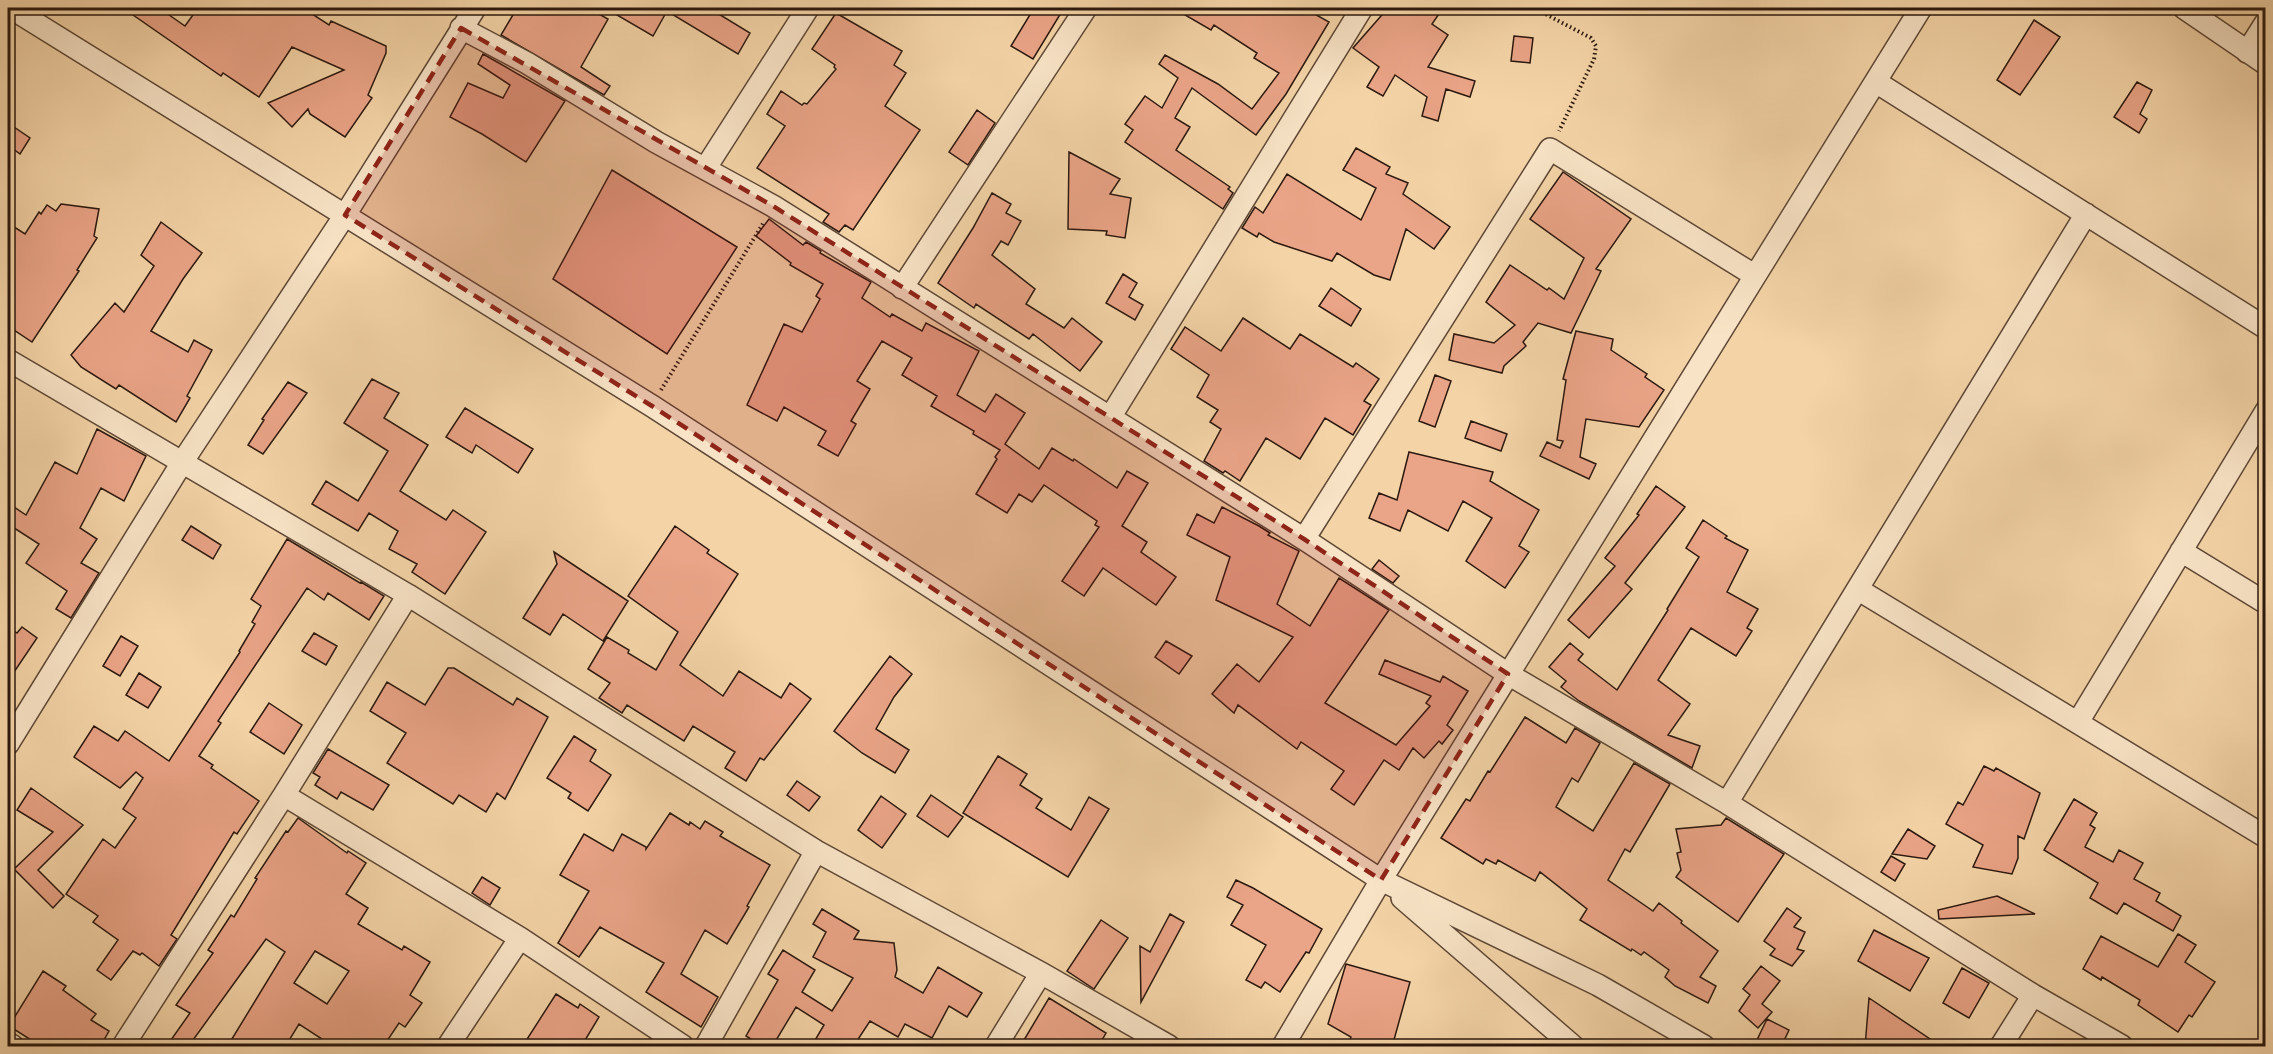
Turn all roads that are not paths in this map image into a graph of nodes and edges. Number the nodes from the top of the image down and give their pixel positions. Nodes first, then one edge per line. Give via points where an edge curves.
1 (11, 8) edge
2 (474, 8) edge
3 (808, 8) edge
4 (1086, 8) edge
5 (1362, 8) edge
6 (1921, 8) edge
7 (2184, 8) edge
8 (2265, 22) edge
9 (461, 28) junction
10 (2247, 52) junction
11 (2265, 64) edge
12 (1876, 82) junction
13 (705, 169) junction
14 (2086, 214) junction
15 (345, 215) junction
16 (1754, 275) junction
17 (902, 288) junction
18 (2265, 328) edge
19 (8, 360) edge
20 (2265, 411) edge
21 (1111, 416) junction
22 (183, 461) junction
23 (1304, 539) junction
24 (2181, 551) junction
25 (1859, 590) junction
26 (408, 594) junction
27 (2265, 603) edge
28 (1508, 674) junction
29 (2078, 722) junction
30 (8, 744) edge
31 (284, 795) junction
32 (1727, 804) junction
33 (2265, 837) edge
34 (816, 851) junction
35 (1381, 880) junction
36 (520, 938) junction
37 (1041, 973) junction
38 (2033, 995) junction
39 (8, 1043) edge
40 (13, 1047) edge
41 (123, 1047) edge
42 (448, 1047) edge
43 (683, 1047) edge
44 (706, 1047) edge
45 (996, 1047) edge
46 (1169, 1047) edge
47 (1283, 1047) edge
48 (1573, 1047) edge
49 (1704, 1047) edge
50 (2001, 1047) edge
51 (2122, 1047) edge

1 - 15 street
2 - 9 street
3 - 13 street
4 - 17 street
5 - 21 street
6 - 12 street
7 - 10 street
8 - 10 street
9 - 13 street
9 - 15 street
10 - 11 street
12 - 14 street
12 - 16 street
13 - 17 street via 773,206
14 - 18 street
14 - 25 street
15 - 22 street
15 - 35 street via 652,406
16 - 23 street via 1550,149
16 - 28 street
17 - 21 street
19 - 22 street
20 - 24 street
21 - 23 street
22 - 26 street
22 - 30 street
23 - 28 street
24 - 27 street
24 - 29 street
25 - 29 street
25 - 32 street
26 - 31 street
26 - 34 street
28 - 32 street
28 - 35 street
29 - 33 street
31 - 36 street
31 - 41 street
32 - 38 street
34 - 37 street
34 - 44 street
35 - 47 street
35 - 48 street
35 - 49 street via 1598,985
36 - 42 street
36 - 43 street
37 - 45 street
37 - 46 street
38 - 50 street
38 - 51 street
39 - 40 street

